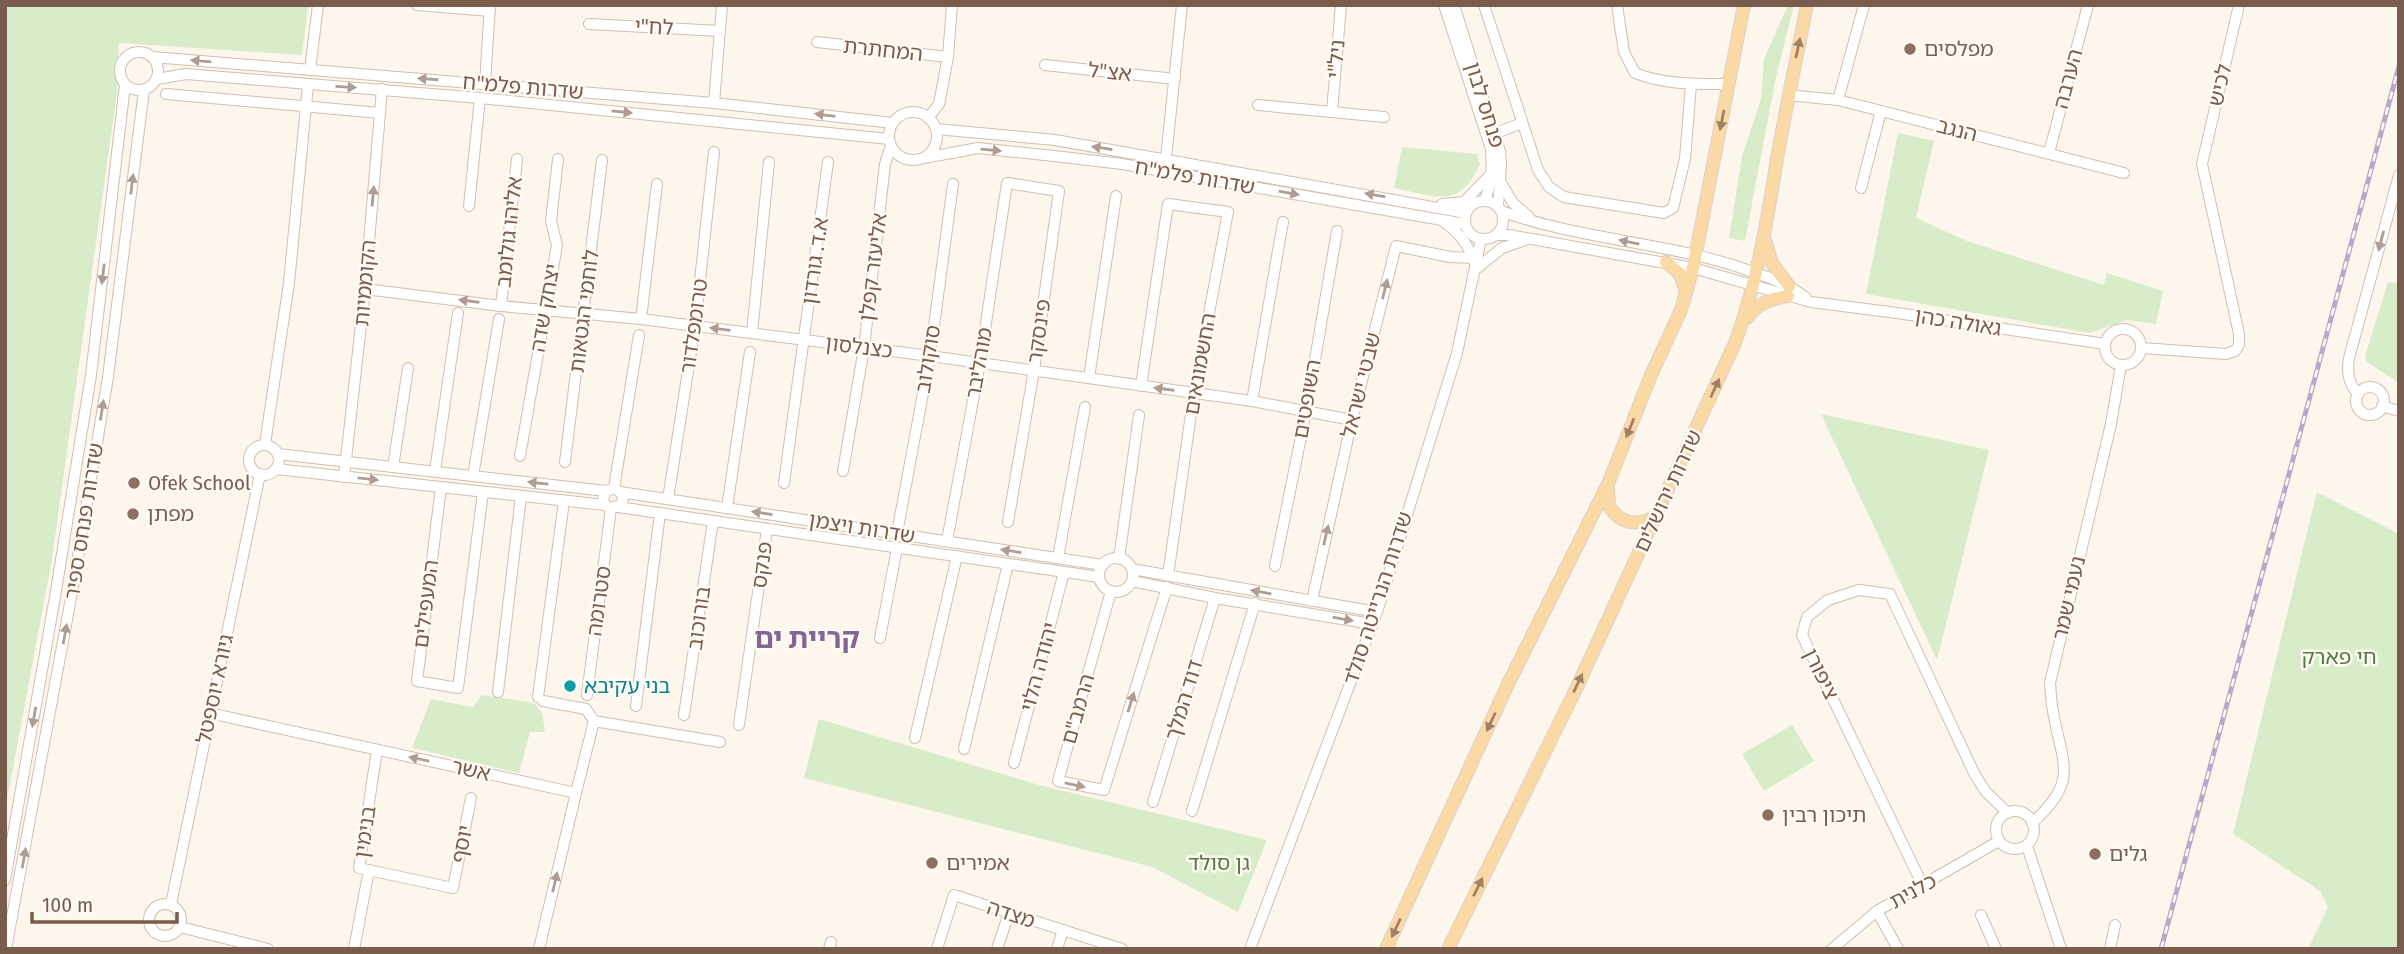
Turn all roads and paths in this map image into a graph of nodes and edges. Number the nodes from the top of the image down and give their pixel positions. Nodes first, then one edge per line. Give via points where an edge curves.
1 (318, 5) edge
2 (417, 5) edge
3 (722, 5) edge
4 (952, 5) edge
5 (1182, 5) edge
6 (1341, 5) edge
7 (1444, 5) edge
8 (1454, 5) edge
9 (1484, 5) edge
10 (1617, 5) edge
11 (1744, 5) edge
12 (1807, 5) edge
13 (1864, 5) edge
14 (2088, 5) edge
15 (2239, 5) edge
16 (490, 8) edge
17 (589, 24) dead end
18 (720, 31) junction
19 (817, 42) dead end
20 (152, 57) junction
21 (948, 57) junction
22 (1045, 65) dead end
23 (310, 70) junction
24 (157, 79) junction
25 (1175, 79) junction
26 (485, 83) junction
27 (1691, 84) junction
28 (1729, 84) junction
29 (125, 85) junction
30 (308, 85) junction
31 (382, 89) junction
32 (144, 90) junction
33 (166, 94) dead end
34 (1788, 95) junction
35 (480, 98) junction
36 (1838, 100) junction
37 (714, 103) junction
38 (306, 105) junction
39 (1258, 105) dead end
40 (1881, 111) junction
41 (1332, 112) junction
42 (380, 113) junction
43 (1384, 117) dead end
44 (928, 118) junction
45 (893, 123) junction
46 (1522, 123) junction
47 (936, 129) junction
48 (1496, 133) junction
49 (890, 142) junction
50 (714, 152) dead end
51 (2049, 153) junction
52 (924, 158) junction
53 (1166, 158) junction
54 (517, 159) dead end
55 (558, 159) dead end
56 (601, 160) dead end
57 (769, 162) dead end
58 (828, 162) dead end
59 (2124, 173) dead end
60 (2399, 175) edge
61 (1497, 176) junction
62 (1007, 183) joint
63 (657, 184) dead end
64 (953, 184) dead end
65 (1861, 188) dead end
66 (1116, 196) dead end
67 (1410, 201) junction
68 (1484, 201) junction
69 (469, 206) dead end
70 (1499, 209) junction
71 (1433, 217) junction
72 (1465, 219) junction
73 (1283, 222) dead end
74 (1544, 225) junction
75 (1337, 231) dead end
76 (1496, 235) junction
77 (1764, 236) junction
78 (1481, 239) junction
79 (1531, 239) junction
80 (1695, 261) junction
81 (1666, 262) junction
82 (1475, 263) junction
83 (1756, 273) junction
84 (1753, 286) junction
85 (365, 289) junction
86 (1789, 291) junction
87 (1686, 297) junction
88 (501, 306) junction
89 (544, 309) junction
90 (458, 313) dead end
91 (584, 314) junction
92 (499, 319) dead end
93 (641, 319) junction
94 (1742, 324) junction
95 (695, 326) junction
96 (752, 333) junction
97 (639, 335) dead end
98 (804, 340) junction
99 (2105, 344) junction
100 (864, 348) junction
101 (2141, 348) junction
102 (750, 352) dead end
103 (929, 356) junction
104 (980, 363) junction
105 (2121, 365) junction
106 (408, 368) dead end
107 (1034, 370) junction
108 (1088, 378) junction
109 (1141, 386) junction
110 (1194, 393) junction
111 (2358, 394) junction
112 (1252, 401) junction
113 (2382, 406) junction
114 (1085, 407) dead end
115 (2399, 411) edge
116 (1306, 412) junction
117 (1139, 415) dead end
118 (1352, 421) junction
119 (265, 444) junction
120 (278, 454) junction
121 (520, 456) dead end
122 (346, 461) junction
123 (565, 462) dead end
124 (393, 467) junction
125 (276, 469) junction
126 (435, 471) junction
127 (843, 471) dead end
128 (260, 474) junction
129 (472, 476) junction
130 (344, 477) junction
131 (783, 483) dead end
132 (1608, 484) junction
133 (441, 487) junction
134 (614, 490) junction
135 (482, 492) junction
136 (520, 496) junction
137 (668, 499) junction
138 (564, 501) junction
139 (611, 507) junction
140 (727, 508) junction
141 (660, 513) junction
142 (1657, 515) junction
143 (713, 521) junction
144 (1008, 522) dead end
145 (767, 529) junction
146 (897, 533) junction
147 (947, 541) junction
148 (897, 548) junction
149 (957, 556) junction
150 (1058, 558) junction
151 (1119, 559) junction
152 (1008, 564) junction
153 (1103, 565) junction
154 (1275, 566) dead end
155 (1064, 572) junction
156 (1132, 575) junction
157 (1099, 577) junction
158 (1168, 581) junction
159 (1111, 591) junction
160 (1215, 598) junction
161 (1312, 601) junction
162 (1255, 603) junction
163 (1377, 612) junction
164 (1373, 624) junction
165 (880, 638) dead end
166 (498, 692) dead end
167 (587, 695) dead end
168 (636, 706) dead end
169 (209, 713) junction
170 (684, 715) dead end
171 (594, 721) junction
172 (739, 725) dead end
173 (915, 738) dead end
174 (720, 742) dead end
175 (964, 749) dead end
176 (377, 750) junction
177 (1014, 763) dead end
178 (1104, 790) joint
179 (576, 793) junction
180 (471, 798) dead end
181 (1153, 802) dead end
182 (1192, 811) dead end
183 (2008, 813) junction
184 (2032, 823) junction
185 (1999, 841) junction
186 (2027, 845) junction
187 (369, 870) junction
188 (5, 880) edge
189 (1923, 886) junction
190 (171, 904) junction
191 (1877, 911) junction
192 (1009, 913) junction
193 (1981, 915) dead end
194 (2115, 925) dead end
195 (180, 927) junction
196 (1063, 930) junction
197 (167, 936) junction
198 (1119, 948) edge
199 (6, 949) edge
200 (164, 949) edge
201 (268, 949) edge
202 (354, 949) edge
203 (539, 949) edge
204 (937, 949) edge
205 (996, 949) edge
206 (1057, 949) edge
207 (1250, 949) edge
208 (1386, 949) edge
209 (1448, 949) edge
210 (1832, 949) edge
211 (1898, 949) edge
212 (1996, 949) edge
213 (2062, 949) edge
214 (2110, 949) edge

1 - 23 street
2 - 16 street
3 - 18 street
4 - 21 street, המחתרת
5 - 25 street
6 - 41 street, ניל"י
7 - 61 street, פנחס לבון
8 - 48 street, פנחס לבון
9 - 46 street
10 - 27 street via 1624,52 1636,73
11 - 28 main road
34 -> 12 main road, שדרות ירושלים
13 - 36 street
14 - 51 street, הערבה
15 - 101 street, לכיש via 2202,164 2239,345 2226,354
16 - 26 street
17 - 18 street, לח"י
18 - 37 street
19 - 21 street, המחתרת
23 -> 20 street, שדרות פלמ"ח
20 - 24 street via 158,67
20 - 29 street, שדרות פנחס ספיר via 141,52 124,59 119,70
21 - 44 street, המחתרת via 939,104
22 - 25 street, אצ"ל
26 -> 23 street, שדרות פלמ"ח
24 - 30 street, שדרות פלמ"ח via 186,74
24 - 32 street
25 - 53 street
26 - 37 street, שדרות פלמ"ח
27 - 28 street
27 - 46 street via 1685,159 1675,203 1664,213 1564,197 1549,187 1538,170
28 -> 80 main road
29 - 32 street
29 -> 188 street, שדרות פנחס ספיר via 91,375
30 -> 31 street, שדרות פלמ"ח
30 - 38 street
31 - 35 street, שדרות פלמ"ח
31 - 42 street, הקוממיות
199 -> 32 street, שדרות פנחס ספיר via 106,390
33 - 38 street
34 - 36 street, הנגב
34 - 77 main road, שדרות ירושלים
35 -> 49 street, שדרות פלמ"ח
35 - 69 street
36 - 40 street, הנגב
45 -> 37 street, שדרות פלמ"ח
38 - 42 street
38 - 119 street via 289,282
39 - 41 street
40 - 51 street, הנגב
40 - 65 street
41 - 43 street
85 -> 42 street, הקוממיות
44 - 45 street via 913,112
44 - 47 street
45 - 49 street
46 - 48 street
47 - 52 street via 935,146
53 -> 47 street, שדרות פלמ"ח via 1055,140
48 - 61 street, פנחס לבון via 1502,165
49 - 52 street via 895,152 909,160
49 - 100 street, אליעזר קפלן
50 - 95 street, טרומפלדור
51 - 59 street, הנגב
52 -> 71 street, שדרות פלמ"ח via 978,148 1063,156
67 -> 53 street, שדרות פלמ"ח
54 - 88 street, אליהו גולומב
55 - 89 street, יצחק שדה via 551,221 557,244
56 - 91 street, לוחמי הגטאות
57 - 96 street
58 - 98 street, א.ד. גורדון
60 -> 111 street via 2349,358 2348,378
61 - 67 street via 1464,202
61 - 68 street, פנחס לבון
61 - 70 street, פנחס לבון
61 - 74 street via 1513,203
62 - 104 street, מוהליבר
62 - 107 street, פינסקר via 1059,191
63 - 93 street
64 - 103 street, סוקולוב
66 - 108 street
67 - 72 street, שדרות פלמ"ח
68 - 70 street
68 - 72 street via 1475,203
70 - 74 street
70 - 76 street via 1502,227
71 - 72 street, שדרות פלמ"ח
71 - 82 street via 1457,231
72 - 78 street via 1471,234
73 - 112 street
80 -> 74 street
75 - 116 street, השופטים
76 - 78 street
76 - 79 street
77 - 83 main road, שדרות ירושלים
77 - 86 main road via 1772,263
78 - 82 street, שדרות הנרייטה סולד
79 - 81 street
79 - 82 street
80 - 81 street
80 - 83 street, גאולה כהן via 1730,263
80 - 84 street
80 - 87 main road
81 - 87 main road via 1680,274
118 -> 82 street, שבטי ישראל via 1396,246
82 - 163 street, שדרות הנרייטה סולד via 1457,353
83 - 84 main road, שדרות ירושלים
83 - 86 street, גאולה כהן
84 - 86 street, גאולה כהן
84 - 94 main road, שדרות ירושלים
88 -> 85 street, כצנלסון
85 - 122 street, הקוממיות
86 - 94 main road via 1760,305
86 - 99 street, גאולה כהן via 1811,302
87 -> 132 main road
88 - 89 street, כצנלסון
89 - 91 street, כצנלסון
89 - 121 street, יצחק שדה
90 - 126 street
91 - 93 street, כצנלסון
91 - 123 street, לוחמי הגטאות
92 - 129 street
93 - 95 street, כצנלסון
142 -> 94 main road, שדרות ירושלים
96 -> 95 street, כצנלסון
95 - 137 street, טרומפלדור
96 - 98 street, כצנלסון
97 - 134 street
98 - 100 street, כצנלסון
98 - 131 street, א.ד. גורדון
99 - 101 street via 2116,330 2128,330 2138,337
99 - 105 street via 2110,360
100 - 103 street, כצנלסון
100 - 127 street, אליעזר קפלן
101 - 105 street via 2137,359
102 - 140 street
103 - 104 street, כצנלסון
103 - 146 street, סוקולוב
104 - 107 street, כצנלסון
104 - 147 street, מוהליבר
105 - 184 street, נעמי שמר via 2050,683 2063,779 2055,799
106 - 124 street
107 - 108 street, כצנלסון
107 - 144 street, פינסקר
108 - 109 street, כצנלסון
110 -> 109 street, כצנלסון
109 - 110 street, החשמונאים via 1168,204 1228,212
110 - 112 street, כצנלסון
110 - 158 street, החשמונאים
111 - 113 street via 2373,387 2381,393
111 - 113 street via 2356,403 2364,413
112 - 116 street, כצנלסון
113 - 115 street
114 - 150 street
116 - 118 street, כצנלסון
116 - 154 street, השופטים
117 - 151 street
161 -> 118 street, שבטי ישראל
119 - 120 street
119 - 128 street via 249,454 249,464
120 - 122 street, שדרות ויצמן
120 - 125 street
122 - 124 street, שדרות ויצמן
122 - 130 street, הקוממיות
124 - 126 street, שדרות ויצמן
125 - 128 street
125 - 130 street, שדרות ויצמן
126 - 129 street, שדרות ויצמן
128 - 169 street, גיורא יוספטל
134 -> 129 street, שדרות ויצמן
130 -> 133 street, שדרות ויצמן
132 - 142 main road via 1609,506 1621,520 1639,523
132 -> 208 main road via 1509,682
133 - 135 street, שדרות ויצמן
133 - 135 street, המעפילים via 417,681 457,688
134 - 137 street, שדרות ויצמן
134 - 139 street via 603,499
134 - 139 street via 623,500
135 - 136 street, שדרות ויצמן
136 - 138 street, שדרות ויצמן
136 - 166 street
137 - 140 street, שדרות ויצמן
138 - 139 street, שדרות ויצמן
138 - 171 street via 540,699 586,709
139 - 141 street, שדרות ויצמן
139 - 167 street, סטרומה
146 -> 140 street, שדרות ויצמן
141 - 143 street, שדרות ויצמן
141 - 168 street
209 -> 142 main road, שדרות ירושלים
143 - 145 street, שדרות ויצמן
143 - 170 street, בורוכוב
145 - 148 street, שדרות ויצמן
145 - 172 street, פנקס
146 - 147 street, שדרות ויצמן
150 -> 147 street, שדרות ויצמן
148 - 149 street, שדרות ויצמן
148 - 165 street
149 - 152 street, שדרות ויצמן
149 - 173 street
150 - 153 street, שדרות ויצמן
151 - 153 street
151 - 156 street via 1129,564
152 - 155 street, שדרות ויצמן
152 - 175 street
153 - 157 street
155 - 157 street, שדרות ויצמן
155 - 177 street, יהודה הלוי
156 - 158 street
156 - 159 street via 1121,591
157 - 159 street
158 - 160 street
161 -> 158 street
178 -> 158 street, החשמונאים
159 -> 178 street, הרמב"ם via 1058,781
160 - 162 street
160 - 181 street, דוד המלך
161 - 163 street
162 -> 164 street
162 - 182 street
163 - 164 street, שדרות הנרייטה סולד
164 - 207 street, שדרות הנרייטה סולד
169 - 176 street, אשר
169 - 190 street, גיורא יוספטל
171 - 174 street
171 - 179 street
179 -> 176 street, אשר
176 - 187 street, בנימין via 359,869
203 -> 179 street
180 - 187 street, יוסף via 453,888
183 - 184 street via 2024,814
183 - 185 street via 1997,824
183 - 189 street, ציפורן via 1975,775 1890,594 1859,590 1828,600 1807,617 1802,635
184 - 186 street via 2034,835
185 - 186 street via 2015,850
185 - 189 street, כלנית
186 - 213 street
187 - 202 street, בנימין
189 - 191 street, כלנית
190 - 195 street via 180,911
190 - 197 street via 156,906 150,915 153,930
191 - 210 street, כלנית
191 - 211 street
192 - 196 street, מצדה
192 - 204 street, מצדה via 954,895
192 - 205 street
193 - 212 street
194 - 214 street
195 - 197 street
195 - 201 street
196 - 198 street, מצדה
196 - 206 street
197 - 200 street

